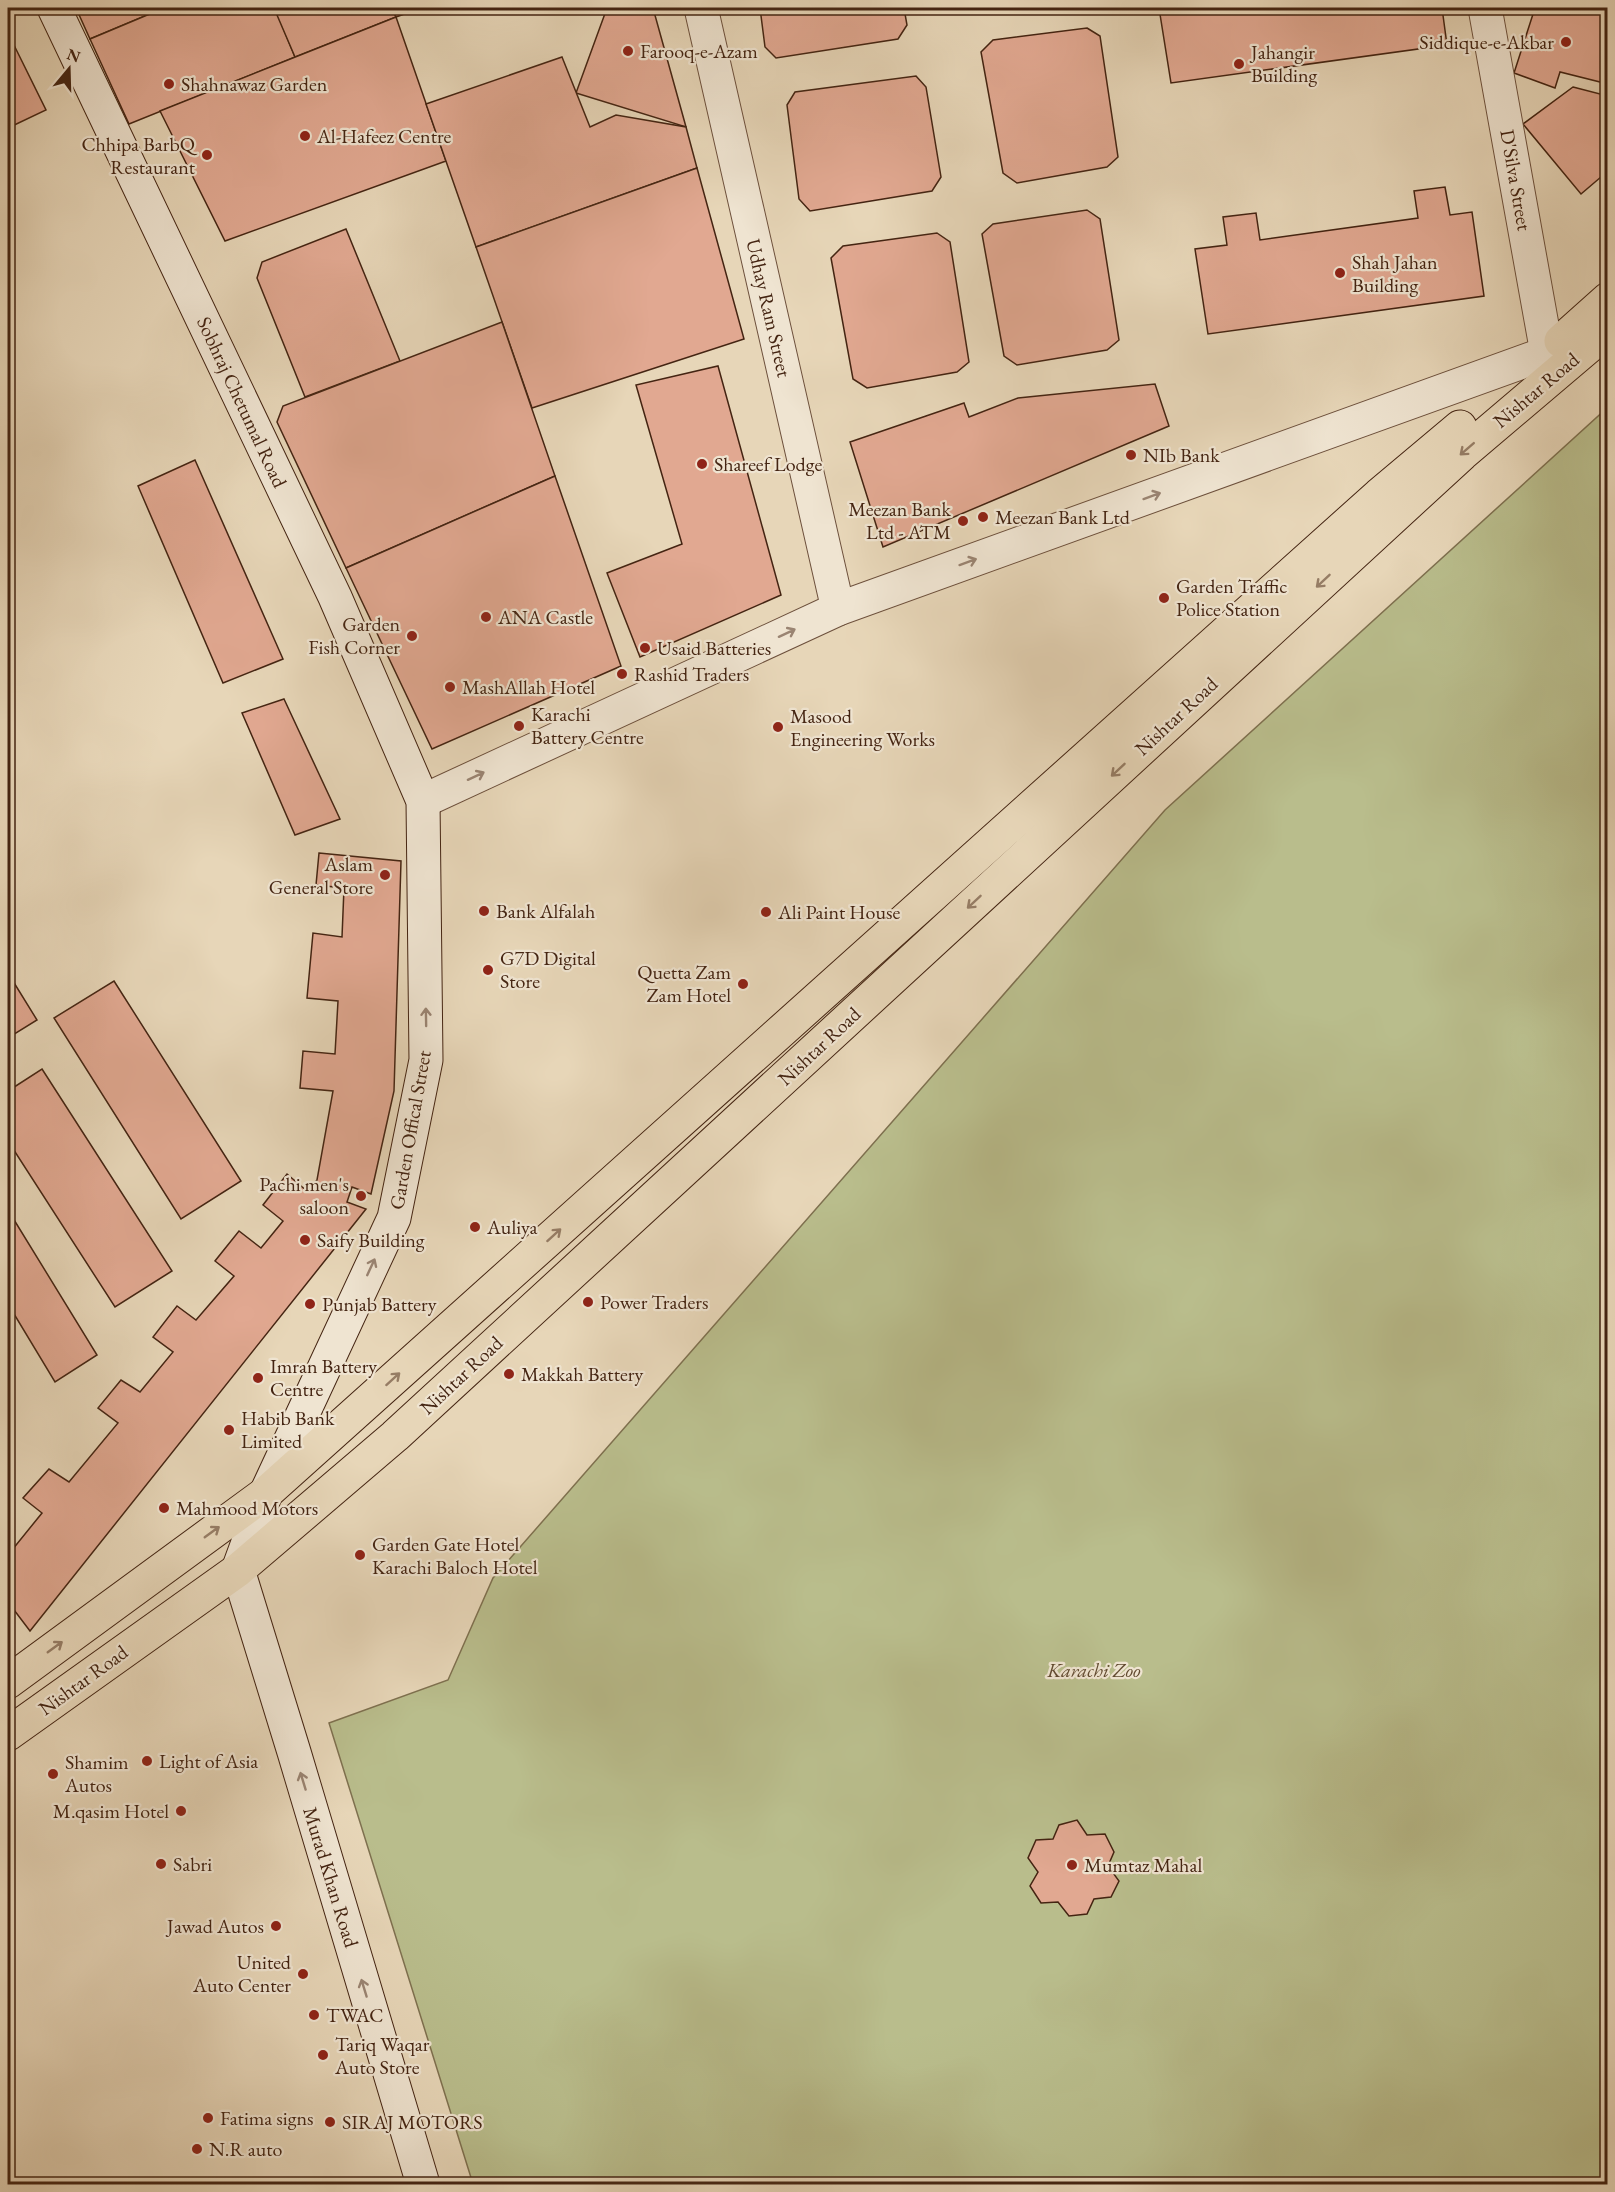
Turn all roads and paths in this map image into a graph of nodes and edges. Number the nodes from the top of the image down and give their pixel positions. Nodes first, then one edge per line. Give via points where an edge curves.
1 (54, 8) edge
2 (701, 8) edge
3 (1485, 8) edge
4 (1608, 299) edge
5 (1608, 330) edge
6 (1547, 353) junction
7 (838, 609) junction
8 (423, 801) junction
9 (266, 1494) junction
10 (237, 1570) junction
11 (8, 1682) edge
12 (8, 1734) edge
13 (423, 2184) edge

1 - 8 main road, Sobhraj Chetumal Road via 335,597
2 - 7 main road, Udhay Ram Street
3 - 6 main road, D'Silva Street
4 - 6 main road, Nishtar Road
5 -> 10 main road, Nishtar Road via 1462,453 395,1436
7 -> 6 main road
9 -> 6 main road, Nishtar Road via 1379,495
8 -> 7 main road
9 -> 8 main road, Garden Offical Street via 394,1218 426,1060
9 - 10 main road, Garden Offical Street
11 -> 9 main road, Nishtar Road
10 - 12 main road, Nishtar Road
13 -> 10 main road, Murad Khan Road

